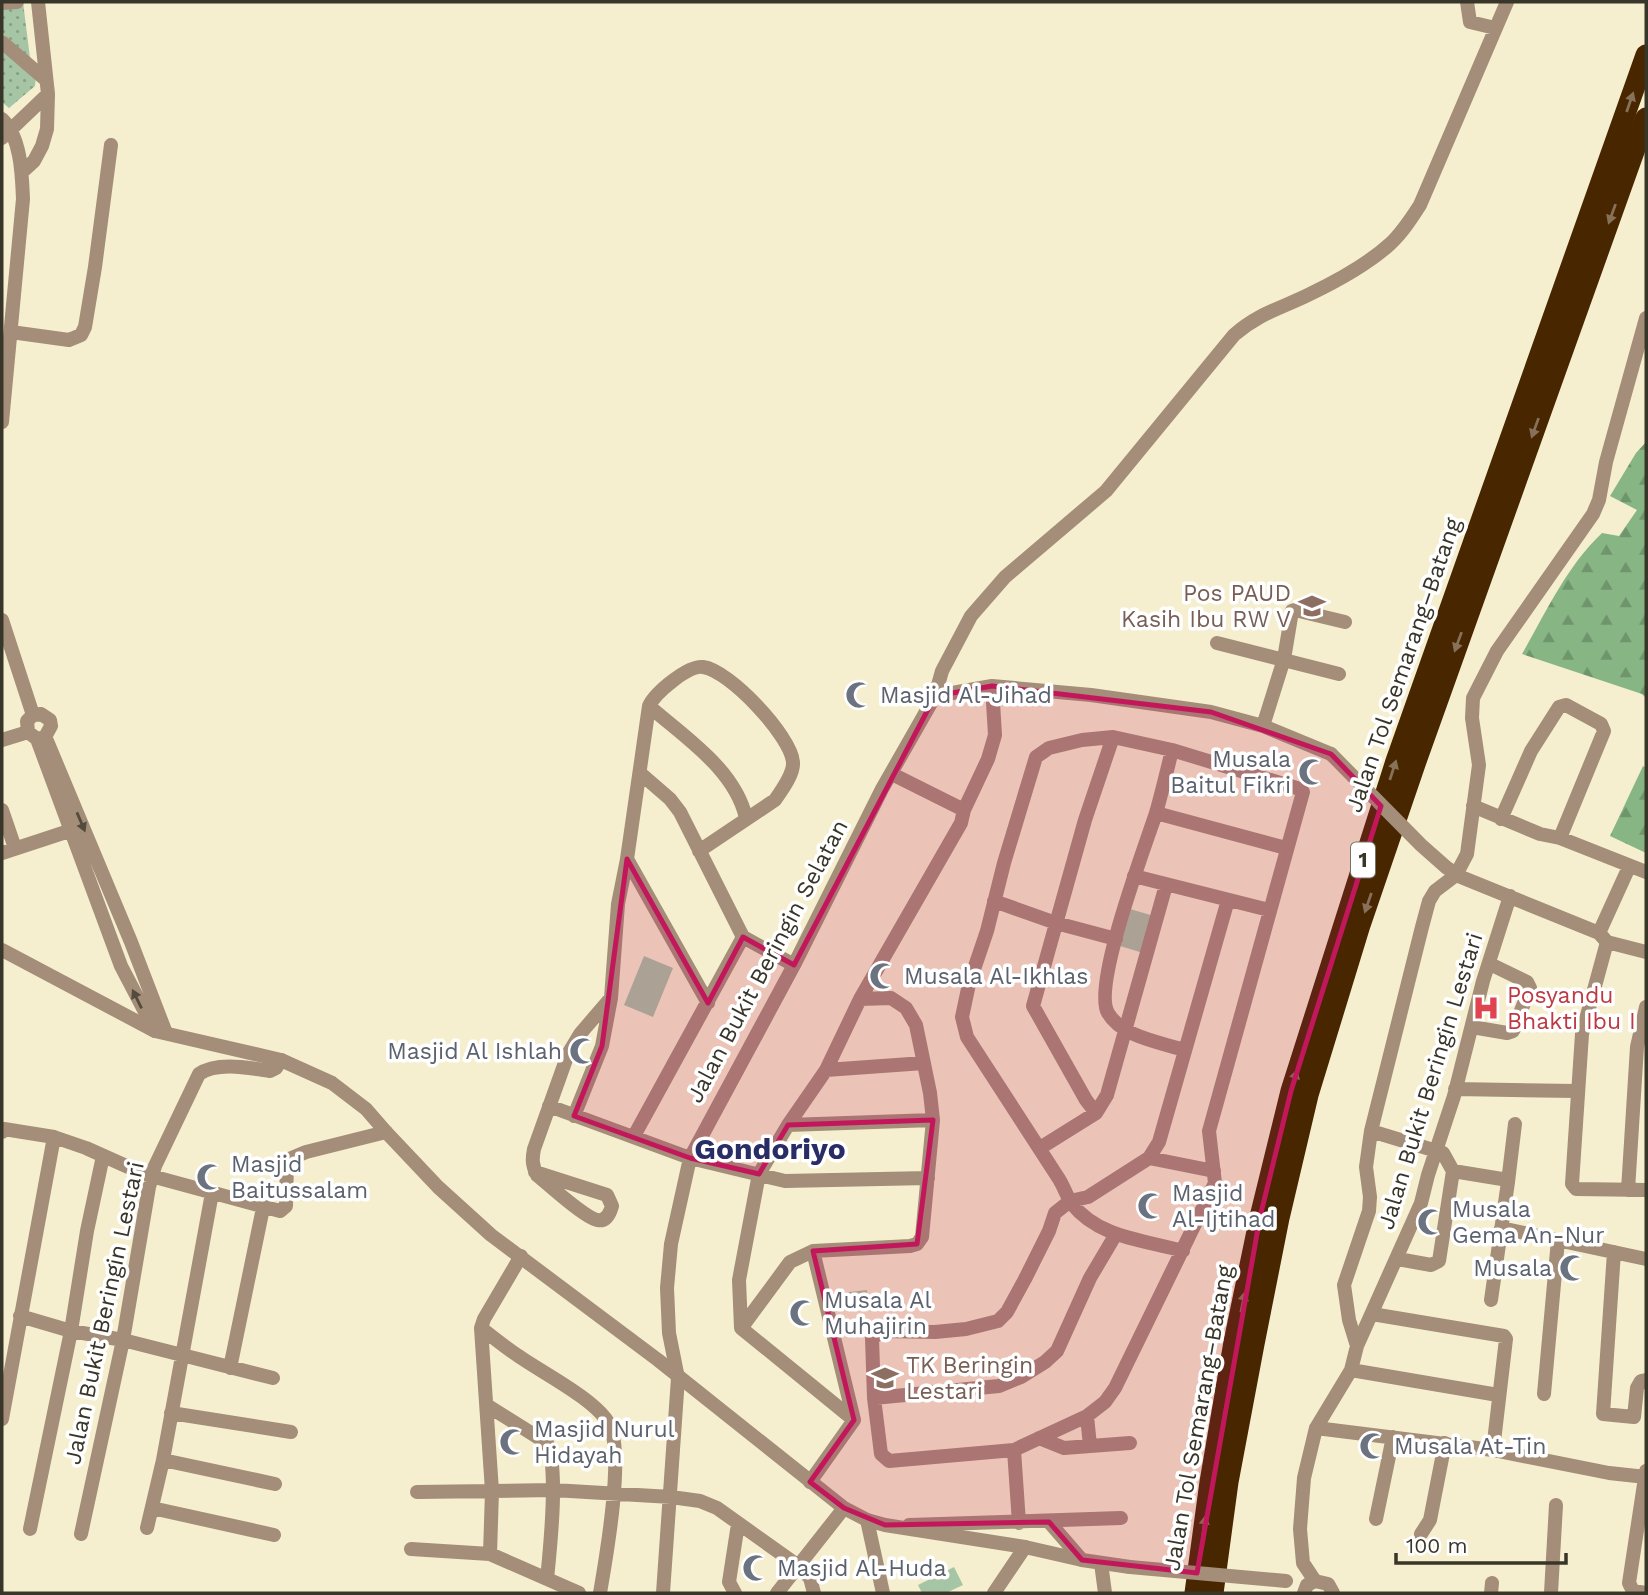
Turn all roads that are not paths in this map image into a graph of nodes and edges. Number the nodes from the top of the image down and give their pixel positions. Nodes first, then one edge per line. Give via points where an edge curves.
1 (17, 2) edge
2 (38, 2) edge
3 (1466, 2) edge
4 (1507, 2) edge
5 (2, 3) edge
6 (1495, 28) junction
7 (2, 42) edge
8 (1646, 55) edge
9 (47, 87) junction
10 (1646, 118) edge
11 (2, 119) edge
12 (7, 134) edge
13 (111, 145) dead end
14 (22, 172) junction
15 (9, 296) edge
16 (1646, 318) edge
17 (11, 332) junction
18 (2, 422) edge
19 (2, 620) edge
20 (1345, 622) dead end
21 (1217, 643) dead end
22 (1284, 659) junction
23 (1339, 674) dead end
24 (992, 685) junction
25 (935, 696) junction
26 (649, 706) junction
27 (33, 715) junction
28 (1263, 726) junction
29 (37, 736) junction
30 (1113, 737) junction
31 (2, 740) edge
32 (1172, 750) junction
33 (640, 773) junction
34 (892, 774) junction
35 (1474, 806) junction
36 (2, 810) edge
37 (964, 810) junction
38 (1156, 813) junction
39 (746, 818) junction
40 (1501, 819) junction
41 (69, 831) junction
42 (1560, 838) junction
43 (1286, 848) junction
44 (8, 851) edge
45 (699, 851) junction
46 (627, 859) junction
47 (1629, 867) junction
48 (1452, 871) junction
49 (1646, 872) edge
50 (1134, 876) junction
51 (1166, 885) junction
52 (1510, 896) junction
53 (1228, 900) junction
54 (994, 901) junction
55 (1269, 910) junction
56 (1056, 923) junction
57 (743, 937) junction
58 (1603, 937) junction
59 (1116, 939) junction
60 (2, 950) edge
61 (1646, 952) edge
62 (1490, 964) junction
63 (794, 965) junction
64 (611, 998) junction
65 (860, 999) junction
66 (708, 1003) junction
67 (1646, 1007) edge
68 (1644, 1025) edge
69 (1472, 1027) junction
70 (1125, 1030) junction
71 (161, 1032) junction
72 (1184, 1051) junction
73 (281, 1060) junction
74 (924, 1063) junction
75 (826, 1070) junction
76 (1455, 1089) junction
77 (1576, 1091) junction
78 (549, 1106) junction
79 (1096, 1113) junction
80 (574, 1116) junction
81 (933, 1120) junction
82 (1515, 1124) dead end
83 (788, 1125) junction
84 (1371, 1131) junction
85 (2, 1132) edge
86 (386, 1132) junction
87 (634, 1136) junction
88 (54, 1137) junction
89 (1040, 1149) junction
90 (1437, 1152) junction
91 (103, 1156) junction
92 (690, 1158) junction
93 (1149, 1158) junction
94 (1214, 1171) junction
95 (1453, 1171) junction
96 (536, 1172) junction
97 (758, 1174) junction
98 (152, 1176) junction
99 (928, 1178) junction
100 (1507, 1182) junction
101 (1628, 1190) junction
102 (1646, 1190) edge
103 (212, 1193) junction
104 (1070, 1201) junction
105 (263, 1208) junction
106 (1502, 1228) junction
107 (1116, 1234) junction
108 (1558, 1240) junction
109 (813, 1251) junction
110 (1183, 1251) junction
111 (1614, 1252) junction
112 (521, 1256) junction
113 (1398, 1259) junction
114 (1646, 1259) edge
115 (1491, 1300) dead end
116 (1372, 1314) junction
117 (20, 1317) junction
118 (481, 1328) junction
119 (741, 1328) junction
120 (72, 1331) junction
121 (123, 1340) junction
122 (1357, 1346) junction
123 (181, 1356) junction
124 (230, 1368) junction
125 (1350, 1370) junction
126 (273, 1378) dead end
127 (678, 1378) junction
128 (1646, 1380) edge
129 (1544, 1394) dead end
130 (1498, 1395) junction
131 (4, 1397) edge
132 (874, 1398) junction
133 (488, 1406) junction
134 (171, 1413) junction
135 (1087, 1416) junction
136 (2, 1419) edge
137 (855, 1420) junction
138 (1316, 1428) junction
139 (291, 1432) dead end
140 (1393, 1437) junction
141 (1039, 1438) junction
142 (1130, 1443) dead end
143 (1445, 1443) junction
144 (1090, 1446) junction
145 (1014, 1450) junction
146 (1493, 1450) junction
147 (163, 1460) junction
148 (1646, 1471) edge
149 (1646, 1477) edge
150 (810, 1482) junction
151 (275, 1484) dead end
152 (553, 1490) junction
153 (492, 1491) junction
154 (417, 1492) dead end
155 (614, 1493) junction
156 (671, 1497) junction
157 (1556, 1505) dead end
158 (152, 1508) junction
159 (844, 1508) junction
160 (1121, 1518) dead end
161 (1377, 1519) dead end
162 (867, 1520) junction
163 (1049, 1522) junction
164 (1019, 1523) junction
165 (738, 1524) junction
166 (885, 1525) junction
167 (148, 1528) dead end
168 (30, 1529) dead end
169 (1642, 1530) edge
170 (81, 1534) dead end
171 (1422, 1534) dead end
172 (274, 1535) dead end
173 (1026, 1547) junction
174 (411, 1549) dead end
175 (490, 1554) junction
176 (1082, 1560) junction
177 (1101, 1563) junction
178 (797, 1565) junction
179 (547, 1580) junction
180 (1309, 1586) edge
181 (997, 1592) edge
182 (579, 1593) edge
183 (600, 1593) edge
184 (663, 1593) edge
185 (735, 1593) edge
186 (777, 1593) edge
187 (814, 1593) edge
188 (883, 1593) edge
189 (1105, 1593) edge
190 (1195, 1593) edge
191 (1213, 1593) edge
192 (1333, 1593) edge
193 (1551, 1593) edge
194 (1646, 1593) edge

1 - 5 street
2 - 9 street
3 - 6 street via 1470,22
4 - 6 street, Jalan Bukit Beringin Selatan
6 - 25 street, Jalan Bukit Beringin Selatan via 1420,205 1406,227 1389,245 1341,277 1249,321 1234,335 1106,491 1004,577 971,616 942,671
7 - 9 street
190 -> 8 highway, Jalan Tol Semarang–Batang / 1 via 1234,1342 1291,1091 1396,761
9 - 12 street
9 - 14 street via 47,129 42,146
10 -> 191 highway, Jalan Tol Semarang–Batang / 1 via 1415,764 1308,1095 1254,1344
11 - 12 street
12 - 14 street
13 - 17 street via 81,335 69,340
14 - 15 street via 23,199
15 - 17 street
16 - 35 street via 1593,514 1497,650 1473,698 1479,765
17 - 18 street
19 - 27 street
20 - 22 street via 1293,610
21 - 22 street
22 - 23 street
22 - 28 street
24 - 25 street
24 - 28 street via 1211,712
24 - 37 street via 995,734
25 - 34 street, Jalan Bukit Beringin Selatan
26 - 33 street
26 - 39 street via 727,778 742,800
26 - 39 street via 664,688 697,667 706,667 748,696 776,727 793,763 775,800
27 - 29 street via 27,721
27 - 29 street via 50,720 50,731
28 - 48 street, bridge via 1331,754
29 - 31 street
29 - 41 street
29 -> 71 street via 131,942
30 - 32 street
30 - 54 street via 1082,740 1039,753
30 - 56 street
32 - 38 street
32 - 43 street via 1300,789 1303,795
33 - 45 street via 680,812
33 - 46 street
34 - 37 street
34 - 63 street, Jalan Bukit Beringin Selatan
35 - 40 street
35 - 48 street via 1467,854
36 - 44 street
37 - 65 street via 961,823
38 - 43 street
38 - 50 street
39 - 45 street
40 - 42 street
40 - 42 street via 1531,751 1559,707 1566,705 1601,724 1604,731
41 - 44 street
71 -> 41 street via 121,966
42 - 47 street
43 - 55 street
45 - 57 street
46 - 64 street via 618,904
46 - 66 street
47 - 49 street
47 - 58 street
48 - 52 street
48 - 84 street via 1429,901
50 - 51 street
50 - 59 street
51 - 53 street
51 - 70 street
52 - 58 street
52 - 62 street, Jalan Bukit Beringin Lestari
53 - 55 street
53 - 72 street
54 - 56 street
54 - 89 street via 962,1024
55 - 94 street via 1209,1131
56 - 59 street
56 - 79 street via 1033,1006
57 - 63 street
57 - 66 street
58 - 61 street
58 - 77 street via 1582,1034
59 - 70 street via 1105,1002 1106,1011
60 - 71 street
62 - 69 street, Jalan Bukit Beringin Lestari
62 - 69 street via 1527,982 1530,988 1511,1032
63 - 92 street, Jalan Bukit Beringin Selatan
64 - 78 street via 572,1047
64 - 80 street via 599,1056
65 - 74 street via 891,998 906,1008 916,1025
65 - 75 street
66 - 87 street
67 - 68 street
68 - 101 street via 1637,1047
69 - 76 street, Jalan Bukit Beringin Lestari
70 - 72 street
70 - 79 street via 1107,1095
71 - 73 street
72 - 93 street via 1159,1142
73 - 86 street via 332,1083 366,1109
73 - 98 street, Jalan Bukit Beringin Lestari via 270,1071 220,1067 199,1074
74 - 75 street
74 - 81 street
75 - 83 street
76 - 77 street
76 - 90 street, Jalan Bukit Beringin Lestari
77 - 101 street via 1572,1184 1576,1189
78 - 80 street
78 - 96 street via 534,1149
79 - 89 street
80 - 87 street
81 - 83 street
81 - 99 street
82 - 100 street
83 - 97 street
84 - 90 street
84 - 122 street via 1366,1167 1369,1211 1344,1285
85 - 88 street
86 - 105 street via 287,1160 286,1206 280,1211
86 - 112 street via 491,1235
87 - 92 street
88 - 91 street
88 - 117 street
89 - 104 street
90 - 95 street via 1446,1155
90 - 113 street, Jalan Bukit Beringin Lestari
91 - 98 street
91 - 120 street
92 - 97 street
92 - 127 street, Jalan Bukit Beringin Selatan via 671,1244 667,1288
93 - 94 street
93 - 104 street via 1088,1196
94 - 110 street via 1215,1183
95 - 100 street
95 - 113 street via 1439,1261 1431,1265
96 - 96 street via 596,1220 611,1211 607,1195
97 - 99 street via 785,1181
97 - 119 street via 739,1280
98 - 103 street
98 - 121 street, Jalan Bukit Beringin Lestari
99 - 109 street via 922,1237 917,1244
100 - 106 street
101 - 102 street
103 - 105 street
103 - 123 street
104 - 107 street via 1088,1219
104 - 132 street via 1055,1213 1026,1279 998,1321 935,1332 884,1331 872,1338
105 - 124 street
106 - 108 street
106 - 115 street
107 - 110 street
107 - 132 street via 1057,1351 1045,1362 1021,1377 981,1390
108 - 111 street
108 - 129 street
109 - 119 street via 790,1262
109 - 137 street
110 - 135 street via 1115,1388
111 - 114 street
111 - 128 street via 1603,1414 1634,1417 1637,1388
112 - 118 street
112 - 127 street
113 - 116 street, Jalan Bukit Beringin Lestari
116 - 122 street, Jalan Bukit Beringin Lestari
116 - 130 street via 1502,1335 1506,1339
117 - 120 street
117 - 131 street
118 - 133 street
118 - 155 street via 587,1401 608,1421 614,1436
119 - 137 street
120 - 121 street
120 - 168 street
121 - 123 street
121 - 170 street, Jalan Bukit Beringin Lestari
122 - 125 street, Jalan Bukit Beringin Lestari
123 - 124 street
123 - 134 street
124 - 126 street
125 - 130 street
125 - 138 street, Jalan Bukit Beringin Lestari
127 - 150 street
127 - 156 street, Jalan Bukit Beringin Selatan
130 - 146 street
131 - 136 street
132 - 145 street via 883,1459
133 - 152 street via 547,1443 552,1453
133 - 153 street
134 - 139 street
134 - 147 street
135 - 141 street
135 - 144 street
137 - 150 street
138 - 140 street
138 - 180 street, Jalan Bukit Beringin Lestari via 1304,1478 1300,1529
140 - 143 street
140 - 161 street
141 - 144 street via 1058,1447
141 - 145 street
142 - 144 street
143 - 146 street
143 - 171 street via 1430,1520
145 - 164 street
146 - 149 street
147 - 151 street
147 - 158 street
148 - 149 street
149 - 169 street
150 - 159 street
152 - 153 street
152 - 155 street
152 - 179 street
153 - 154 street
153 - 175 street
155 - 156 street
155 - 183 street
156 - 165 street via 711,1505
156 - 184 street, Jalan Bukit Beringin Selatan
157 - 193 street
158 - 167 street
158 - 172 street
159 - 162 street
159 - 178 street
160 - 163 street
162 - 166 street
162 - 188 street
163 - 164 street
163 - 176 street
164 - 166 street
165 - 178 street
165 - 185 street via 729,1582
166 - 173 street
169 - 194 street via 1629,1583 1633,1591
173 - 176 street
173 - 181 street
174 - 175 street
175 - 179 street
176 - 177 street
177 - 180 street, bridge
177 - 189 street
178 - 186 street
178 - 187 street via 810,1578
179 - 182 street
180 - 192 street via 1328,1584

